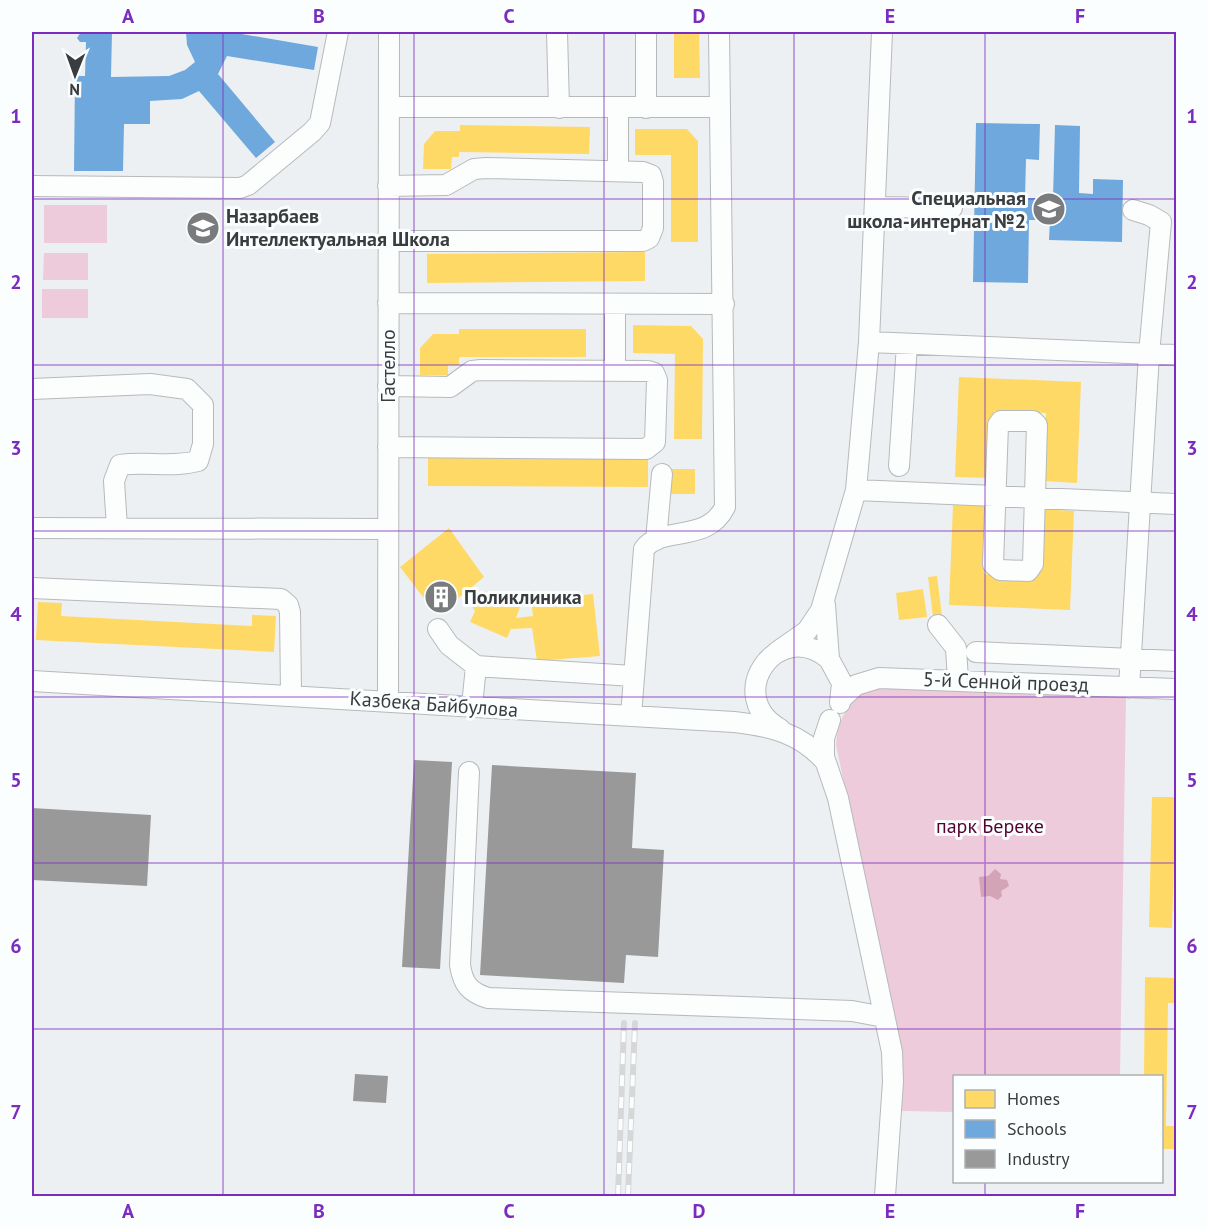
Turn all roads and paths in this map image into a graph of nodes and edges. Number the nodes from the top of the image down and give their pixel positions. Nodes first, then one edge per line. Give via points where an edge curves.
1 (338, 32) edge
2 (389, 32) edge
3 (557, 32) edge
4 (646, 32) edge
5 (719, 32) edge
6 (882, 32) edge
7 (389, 107) junction
8 (618, 107) junction
9 (559, 108) junction
10 (646, 108) junction
11 (720, 108) junction
12 (618, 171) junction
13 (32, 186) edge
14 (388, 186) junction
15 (877, 207) junction
16 (952, 208) dead end
17 (1133, 210) dead end
18 (388, 241) junction
19 (388, 303) junction
20 (615, 304) junction
21 (724, 304) junction
22 (869, 342) junction
23 (908, 344) junction
24 (1149, 354) junction
25 (1176, 355) edge
26 (615, 371) junction
27 (388, 386) junction
28 (32, 389) edge
29 (388, 447) junction
30 (899, 466) dead end
31 (662, 474) dead end
32 (856, 490) junction
33 (995, 497) junction
34 (1035, 499) junction
35 (1140, 504) junction
36 (1176, 504) edge
37 (32, 528) edge
38 (117, 528) junction
39 (388, 529) junction
40 (656, 540) junction
41 (32, 588) edge
42 (825, 599) junction
43 (938, 625) dead end
44 (438, 629) dead end
45 (777, 652) junction
46 (976, 652) dead end
47 (1131, 660) junction
48 (1176, 661) edge
49 (833, 664) junction
50 (476, 666) junction
51 (633, 676) junction
52 (879, 678) junction
53 (958, 680) junction
54 (32, 681) edge
55 (756, 684) junction
56 (1130, 688) junction
57 (1176, 689) edge
58 (291, 694) junction
59 (842, 698) junction
60 (388, 701) junction
61 (472, 706) junction
62 (631, 716) junction
63 (830, 720) junction
64 (727, 722) junction
65 (780, 729) junction
66 (825, 761) junction
67 (469, 772) dead end
68 (884, 1017) junction
69 (885, 1197) edge

1 - 13 street via 320,123 245,187
2 - 7 street, Гастелло
3 - 9 street
4 - 10 street
5 - 11 street
6 - 15 street
7 - 9 street
7 - 14 street, Гастелло
8 - 9 street
8 - 10 street
8 - 12 street
10 - 11 street
11 - 21 street
12 - 14 street via 480,168 446,185
12 - 18 street via 643,172 652,178 653,228 643,241
14 - 18 street, Гастелло
15 - 16 street
15 - 22 street
17 - 24 street via 1161,222
18 - 19 street, Гастелло
19 - 20 street
19 - 27 street, Гастелло
20 - 21 street
20 - 26 street
21 - 40 street via 725,507 721,516 702,529
22 - 23 street
22 - 32 street
23 - 24 street
23 - 30 street
24 - 25 street
24 - 35 street
26 - 27 street via 477,370 450,387
26 - 29 street via 648,371 656,376 656,438 650,448
27 - 29 street, Гастелло
28 - 38 street via 150,384 187,389 203,405 203,444 198,461 181,466 142,462 120,465 114,481
29 - 39 street, Гастелло
31 - 40 street
32 - 33 street
32 - 42 street
33 - 34 street
33 - 34 street via 993,564 999,570 1031,570
33 - 34 street via 998,423 1033,422 1038,427
34 - 35 street
35 - 36 street
35 - 47 street
37 - 38 street
38 - 39 street
39 - 60 street, Гастелло
40 - 51 street via 644,549
41 - 58 street via 280,599 290,612
42 - 45 street via 807,631
42 - 49 street
43 - 53 street via 956,648
44 - 50 street via 449,645
45 - 49 street via 805,647 818,651
45 - 55 street via 763,666
46 - 47 street
47 - 48 street
47 - 56 street
49 - 52 street via 849,674
49 - 59 street via 842,683
50 - 51 street
50 - 61 street
51 - 62 street
52 - 53 street, 5-й Сенной проезд
52 - 59 street, 5-й Сенной проезд via 856,684
53 - 56 street, 5-й Сенной проезд
54 - 58 street, Казбека Байбулова
55 - 64 street via 745,709
55 - 65 street via 760,711
56 - 57 street, 5-й Сенной проезд
58 - 60 street, Казбека Байбулова
59 - 63 street
60 - 61 street, Казбека Байбулова
61 - 62 street, Казбека Байбулова
62 - 64 street, Казбека Байбулова
63 - 65 street via 806,733
63 - 66 street via 823,743
64 - 65 street, Казбека Байбулова
65 - 66 street, Казбека Байбулова via 809,745
66 - 68 street via 838,798
67 - 68 street via 460,965 466,986 474,994 488,998 852,1011
68 - 69 street via 892,1052 893,1083

